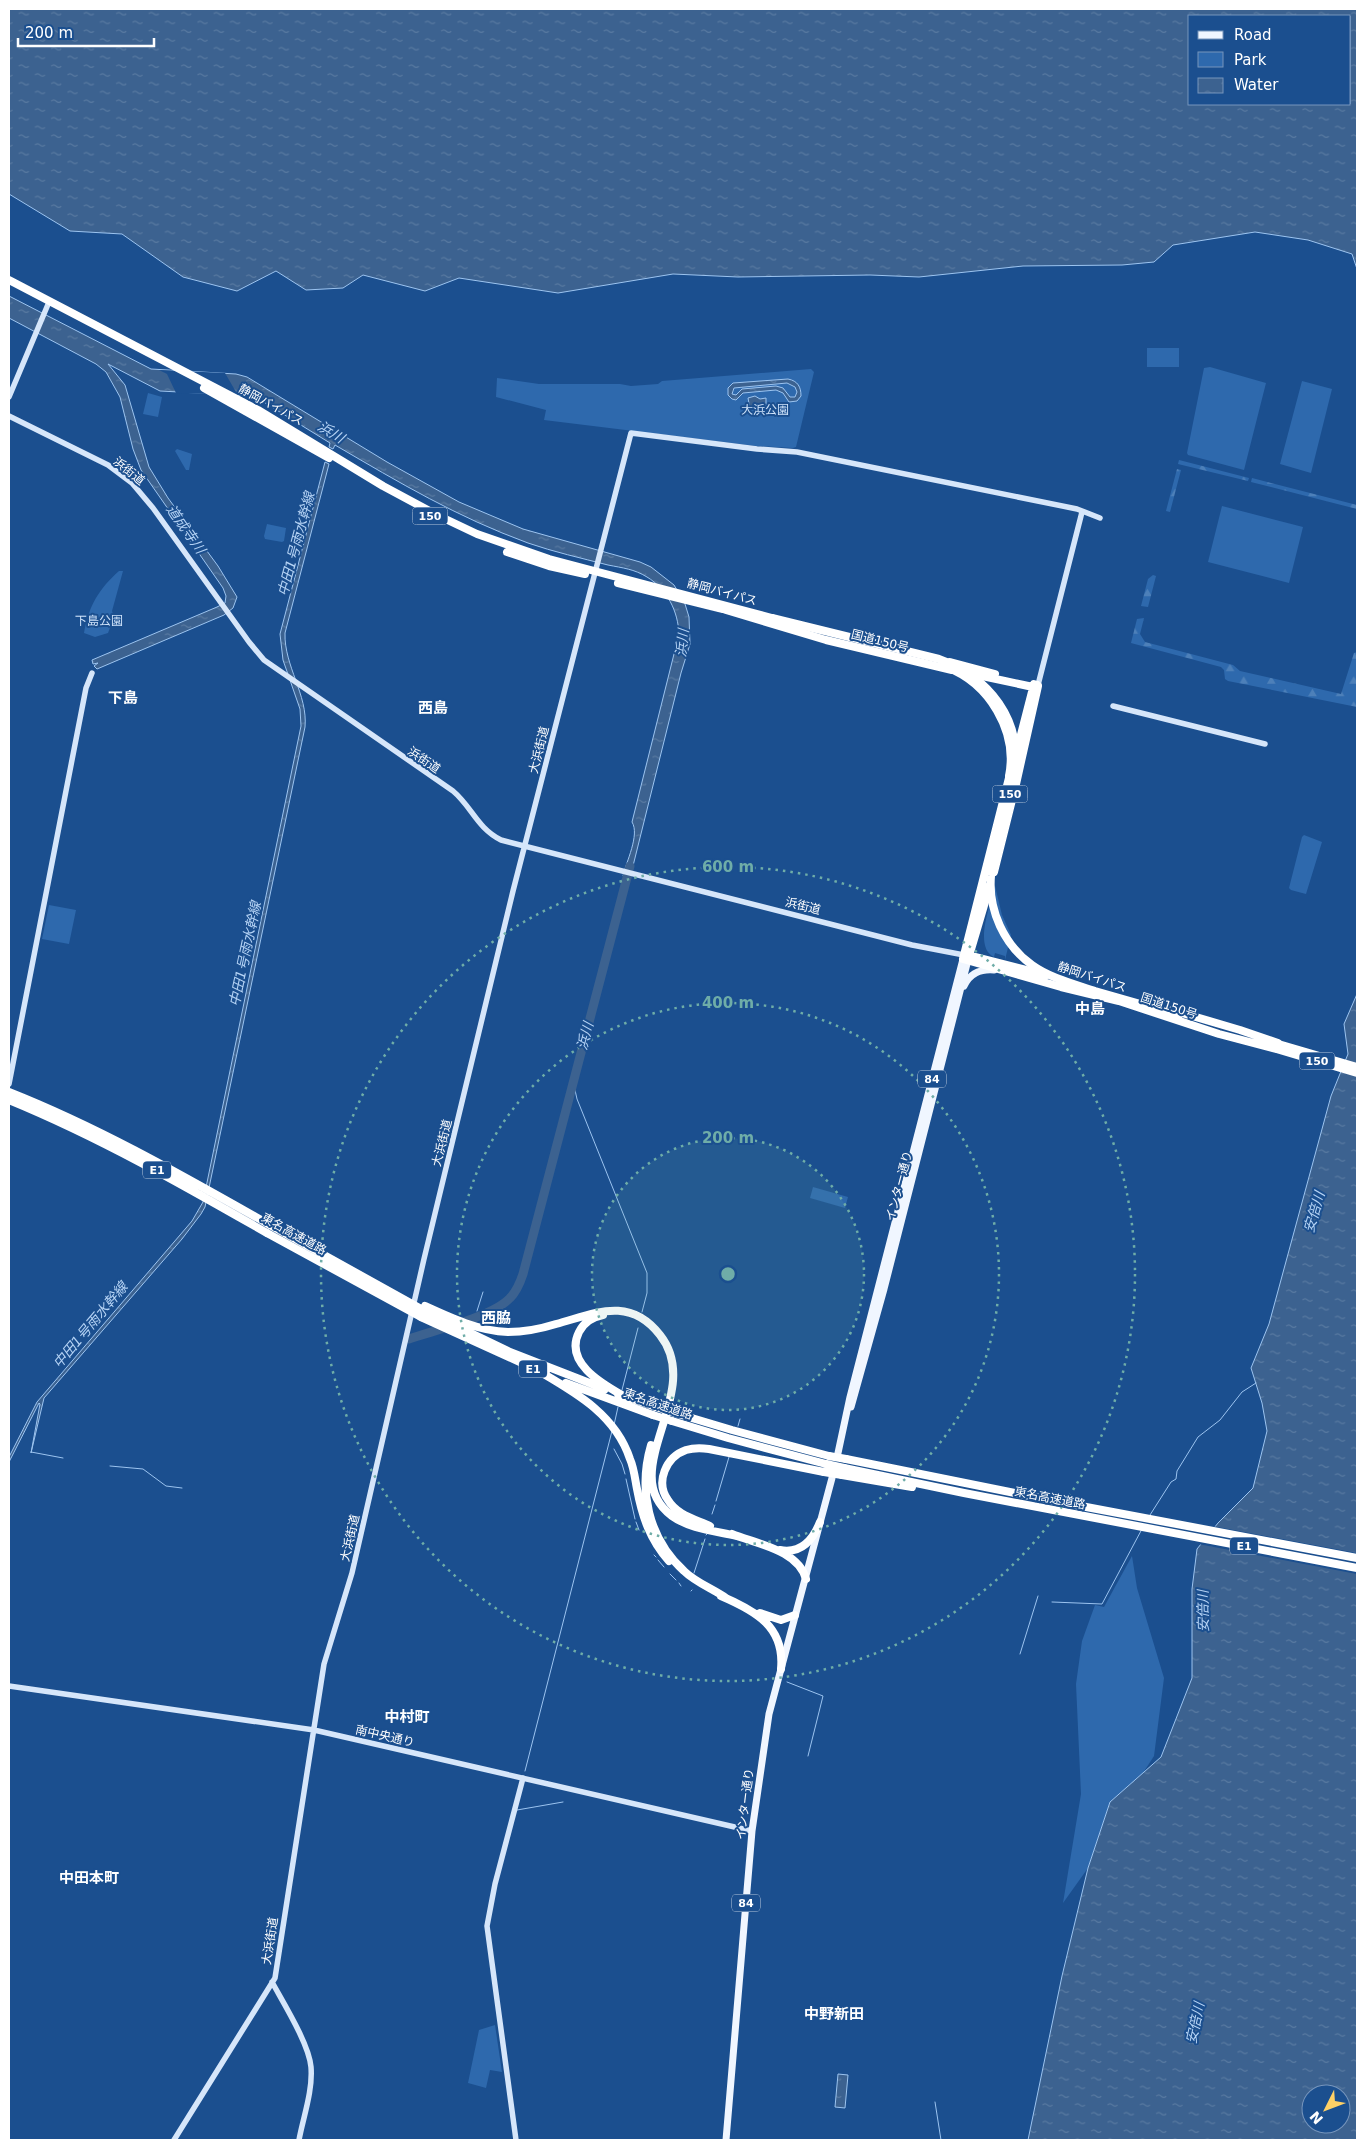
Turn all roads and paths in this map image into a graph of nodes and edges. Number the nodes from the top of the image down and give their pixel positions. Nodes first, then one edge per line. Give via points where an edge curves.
1 (9, 280) edge
2 (9, 285) edge
3 (47, 307) junction
4 (9, 397) edge
5 (9, 416) edge
6 (1082, 512) junction
7 (1100, 518) dead end
8 (596, 571) junction
9 (725, 607) junction
10 (92, 673) dead end
11 (1035, 685) junction
12 (1113, 706) dead end
13 (1265, 744) dead end
14 (525, 846) junction
15 (980, 919) junction
16 (966, 957) junction
17 (992, 961) junction
18 (1033, 978) junction
19 (961, 992) junction
20 (1179, 1017) joint
21 (1277, 1046) junction
22 (1357, 1067) edge
23 (1357, 1073) edge
24 (9, 1084) edge
25 (10, 1096) edge
26 (114, 1143) junction
27 (215, 1198) junction
28 (269, 1229) junction
29 (423, 1311) junction
30 (455, 1330) junction
31 (542, 1373) junction
32 (620, 1397) junction
33 (847, 1415) junction
34 (673, 1417) junction
35 (838, 1453) dead end
36 (828, 1460) junction
37 (843, 1471) junction
38 (832, 1478) dead end
39 (904, 1479) junction
40 (820, 1522) junction
41 (737, 1536) junction
42 (768, 1548) junction
43 (1357, 1558) edge
44 (1357, 1568) edge
45 (806, 1579) junction
46 (726, 1598) junction
47 (744, 1607) junction
48 (795, 1615) junction
49 (781, 1669) junction
50 (9, 1686) edge
51 (314, 1730) junction
52 (522, 1778) junction
53 (752, 1831) junction
54 (272, 1982) junction
55 (174, 2140) edge
56 (299, 2140) edge
57 (516, 2140) edge
58 (726, 2140) edge

1 - 3 highway, 150
2 - 3 highway, 150
3 - 4 street
3 - 8 highway, 静岡バイパス / 150 via 184,371 283,424 383,486 455,524 516,549
3 - 8 highway, 静岡バイパス / 150 via 217,394 410,506 463,533 531,560
5 - 14 street, 浜街道 via 108,465 132,483 255,650 300,686 453,791 487,832 501,840
6 - 7 street
6 - 8 street, 大浜街道 via 954,482 797,452 631,433
6 - 11 street
8 - 9 highway, 静岡バイパス / 150
8 - 14 street, 大浜街道
9 - 11 highway, 国道150号 / 150 via 826,640
9 - 20 highway, 静岡バイパス / 150, bridge via 939,659 962,668 980,681 1004,711 1015,747 1014,774 991,876 993,906 1007,938 1026,960 1047,974
10 - 24 street via 86,688
11 - 15 highway, 国道150号 / 150 via 1032,718
11 - 16 highway, 150
12 - 13 street
14 - 16 street, 浜街道
14 - 51 street, 大浜街道 via 424,1259 352,1573 324,1664
15 - 16 highway, 国道150号 / 150
15 - 17 highway, 国道150号 / 150 via 976,950 979,956
16 - 17 highway, 国道150号 / 150
16 - 18 highway, 国道150号 / 150
16 - 19 main road, インター通り / 84
16 - 33 main road, インター通り / 84
17 - 21 highway, 国道150号 / 150 via 1208,1020
18 - 19 main road via 982,970 971,976
18 - 21 highway, 国道150号 / 150 via 1119,1001 1227,1036
19 - 33 main road, インター通り / 84 via 855,1399
20 - 21 highway, 国道150号 / 150
21 - 22 highway, 国道150号 / 150
21 - 23 highway, 国道150号 / 150
25 - 26 highway, 東名高速道路 / E1
26 - 27 highway, 東名高速道路 / E1 via 202,1186
26 - 27 highway, 東名高速道路 / E1 via 201,1195
27 - 28 highway, 東名高速道路 / E1
28 - 29 highway, 東名高速道路 / E1, bridge
28 - 29 highway, 東名高速道路 / E1, bridge
29 - 30 highway, 東名高速道路 / E1
29 - 30 highway, 東名高速道路 / E1 via 436,1325
29 - 41 highway via 506,1332 533,1330 606,1310 644,1320 666,1344 675,1375 652,1463 656,1496 666,1510 681,1521
30 - 31 highway, 東名高速道路 / E1
30 - 32 highway, 東名高速道路 / E1
31 - 32 highway, 東名高速道路 / E1
31 - 46 highway via 574,1392 613,1426 631,1460 641,1508 654,1543 683,1576
32 - 34 highway, 東名高速道路 / E1, bridge via 653,1414
32 - 34 highway, 東名高速道路 / E1, bridge via 656,1406
32 - 46 highway via 591,1374 576,1354 576,1337 590,1319 618,1315 638,1322 652,1332 664,1349 670,1385 646,1462 649,1515 660,1541 685,1572
33 - 35 main road, インター通り / 84
34 - 36 highway, 東名高速道路 / E1 via 741,1433
36 - 37 highway, 東名高速道路 / E1, bridge
36 - 39 highway, 東名高速道路 / E1, bridge via 846,1459
37 - 39 highway, 東名高速道路 / E1
37 - 41 highway, bridge via 824,1472 709,1449 696,1448 679,1453 665,1468 663,1492 667,1500 684,1515
38 - 40 main road, インター通り / 84
39 - 43 highway, 東名高速道路 / E1 via 1034,1497
39 - 44 highway, 東名高速道路 / E1
40 - 42 highway via 814,1536 801,1548 788,1552
40 - 45 main road, インター通り / 84
41 - 42 highway
42 - 45 highway via 793,1559 802,1568
45 - 48 main road, インター通り / 84
46 - 47 highway
47 - 48 highway via 781,1620
47 - 49 highway via 772,1627 781,1650
48 - 49 main road, インター通り / 84
49 - 53 main road, インター通り / 84 via 769,1714
50 - 51 street, 南中央通り
51 - 52 street, 南中央通り
51 - 54 street, 大浜街道
52 - 53 street, 南中央通り
52 - 57 street via 487,1926
53 - 58 main road, インター通り / 84
54 - 55 street, 大浜街道
54 - 56 street via 304,2044 310,2063 310,2087

